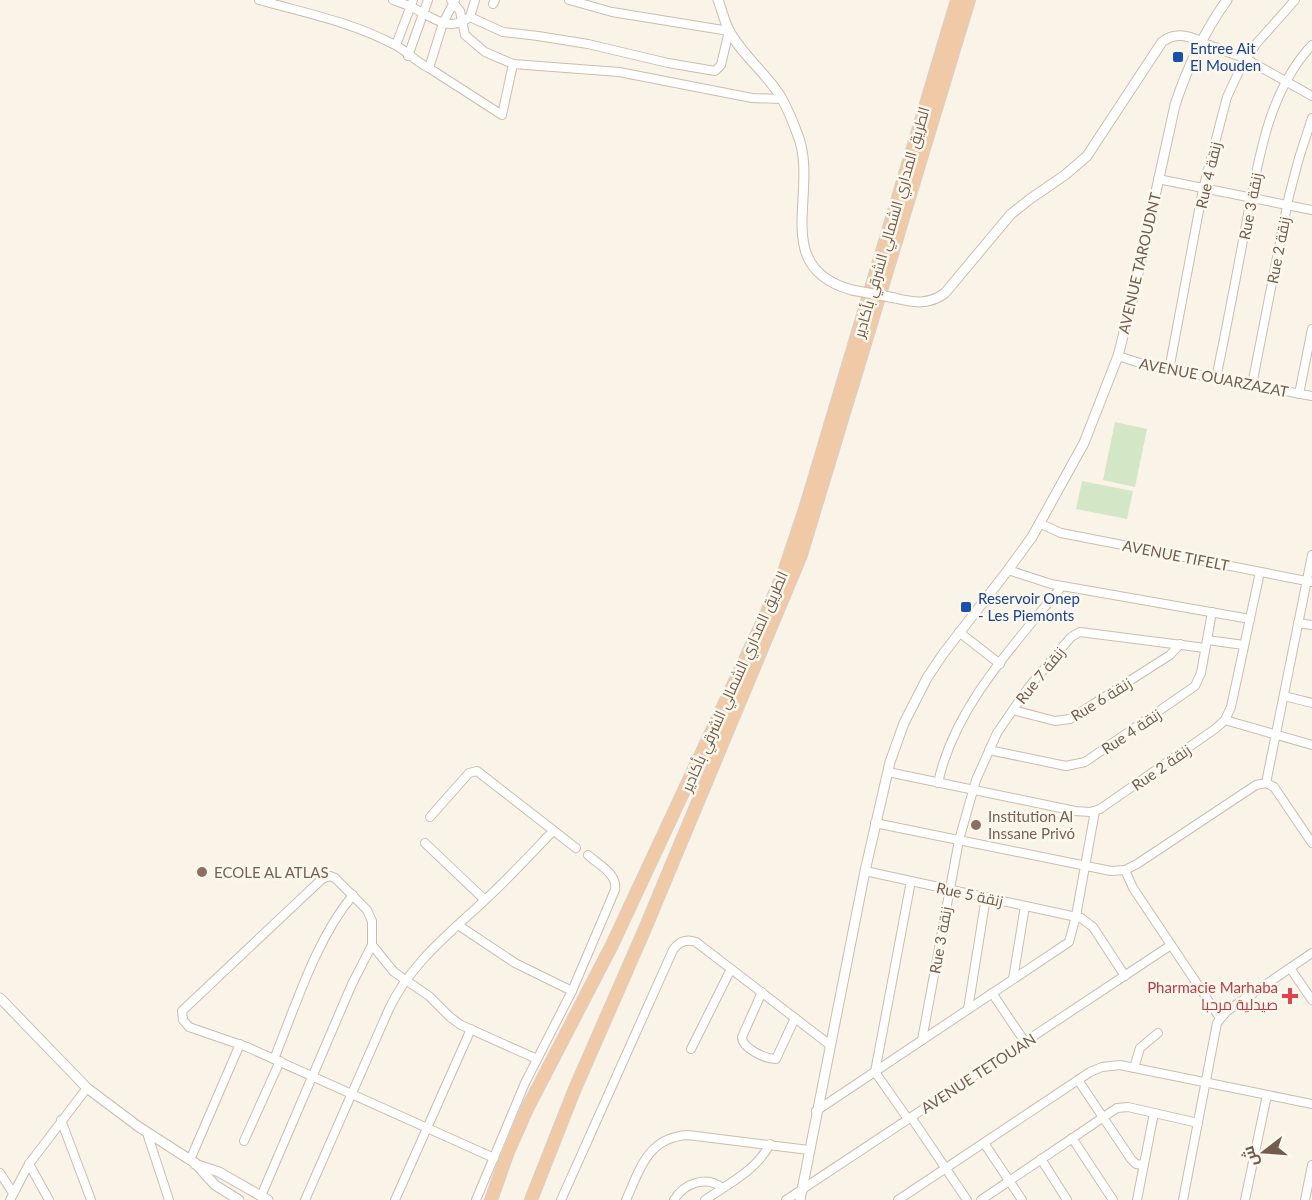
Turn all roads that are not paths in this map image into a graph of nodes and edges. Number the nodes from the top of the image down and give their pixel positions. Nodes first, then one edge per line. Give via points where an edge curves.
1 (259, 0) edge
2 (393, 0) edge
3 (428, 0) edge
4 (475, 0) edge
5 (569, 0) edge
6 (718, 0) edge
7 (957, 0) edge
8 (969, 0) edge
9 (1227, 0) edge
10 (1294, 0) edge
11 (453, 1) edge
12 (412, 3) edge
13 (423, 13) junction
14 (470, 17) junction
15 (444, 23) junction
16 (463, 23) junction
17 (729, 32) junction
18 (1201, 42) junction
19 (396, 45) junction
20 (1312, 45) edge
21 (408, 56) junction
22 (1246, 59) junction
23 (513, 64) junction
24 (429, 68) junction
25 (1287, 81) junction
26 (1312, 96) edge
27 (782, 99) junction
28 (1312, 118) edge
29 (1158, 179) junction
30 (1203, 189) junction
31 (1251, 199) junction
32 (1287, 206) junction
33 (1312, 210) edge
34 (1312, 329) edge
35 (1118, 356) junction
36 (1169, 370) junction
37 (1216, 378) junction
38 (1252, 385) junction
39 (1299, 394) junction
40 (1312, 396) edge
41 (1041, 524) junction
42 (1312, 555) edge
43 (1008, 570) junction
44 (1260, 572) junction
45 (1309, 582) edge
46 (1062, 585) junction
47 (1212, 612) junction
48 (1250, 619) junction
49 (1298, 623) junction
50 (1312, 625) edge
51 (959, 632) junction
52 (1180, 644) junction
53 (1206, 644) junction
54 (1244, 645) junction
55 (1000, 664) junction
56 (1284, 696) junction
57 (1312, 703) edge
58 (1013, 710) junction
59 (1225, 720) junction
60 (1275, 735) junction
61 (1312, 745) edge
62 (989, 750) junction
63 (888, 772) junction
64 (938, 783) junction
65 (1266, 783) junction
66 (972, 790) junction
67 (1095, 811) junction
68 (430, 817) dead end
69 (874, 822) junction
70 (553, 831) junction
71 (959, 840) junction
72 (425, 843) dead end
73 (1312, 843) edge
74 (576, 848) dead end
75 (588, 855) dead end
76 (1086, 866) junction
77 (1125, 870) junction
78 (865, 871) junction
79 (911, 881) junction
80 (949, 889) junction
81 (353, 896) junction
82 (986, 897) junction
83 (485, 900) junction
84 (1025, 906) junction
85 (1076, 916) junction
86 (458, 925) junction
87 (372, 945) junction
88 (1171, 945) junction
89 (1312, 954) edge
90 (1290, 968) junction
91 (730, 969) junction
92 (1125, 976) junction
93 (1013, 979) junction
94 (406, 981) junction
95 (572, 992) junction
96 (762, 992) junction
97 (992, 993) junction
98 (0, 998) edge
99 (1312, 1000) edge
100 (968, 1009) junction
101 (795, 1018) junction
102 (1220, 1018) junction
103 (471, 1029) junction
104 (1158, 1033) dead end
105 (922, 1040) junction
106 (1025, 1042) junction
107 (240, 1044) junction
108 (830, 1045) junction
109 (691, 1049) dead end
110 (537, 1059) junction
111 (277, 1060) junction
112 (1134, 1068) junction
113 (874, 1072) junction
114 (312, 1077) junction
115 (1078, 1080) junction
116 (1206, 1081) junction
117 (87, 1088) junction
118 (352, 1095) junction
119 (1267, 1095) junction
120 (1312, 1104) edge
121 (816, 1111) junction
122 (1154, 1113) junction
123 (1103, 1117) junction
124 (910, 1118) junction
125 (61, 1120) junction
126 (1198, 1123) junction
127 (427, 1129) junction
128 (147, 1132) junction
129 (1072, 1138) junction
130 (244, 1141) dead end
131 (984, 1143) junction
132 (770, 1144) junction
133 (809, 1150) junction
134 (494, 1158) junction
135 (1041, 1159) junction
136 (192, 1162) junction
137 (29, 1164) junction
138 (1144, 1165) junction
139 (1312, 1165) edge
140 (946, 1168) junction
141 (219, 1172) junction
142 (0, 1173) edge
143 (1009, 1181) junction
144 (215, 1185) junction
145 (722, 1188) junction
146 (803, 1188) junction
147 (11, 1196) edge
148 (228, 1196) edge
149 (264, 1198) edge
150 (562, 1198) edge
151 (49, 1200) edge
152 (91, 1200) edge
153 (169, 1200) edge
154 (239, 1200) edge
155 (305, 1200) edge
156 (395, 1200) edge
157 (476, 1200) edge
158 (490, 1200) edge
159 (531, 1200) edge
160 (572, 1200) edge
161 (626, 1200) edge
162 (674, 1200) edge
163 (705, 1200) edge
164 (786, 1200) edge
165 (800, 1200) edge
166 (898, 1200) edge
167 (967, 1200) edge
168 (981, 1200) edge
169 (1022, 1200) edge
170 (1067, 1200) edge
171 (1113, 1200) edge
172 (1137, 1200) edge
173 (1183, 1200) edge
174 (1245, 1200) edge
175 (1305, 1200) edge

1 - 19 street via 346,24
2 - 12 street
3 - 13 street
4 - 14 street
5 - 17 street via 618,13
6 - 17 street
7 - 158 highway, الطريق المداري الشمالي الشرقي بأكادير via 785,569 617,935 528,1107
8 - 159 highway, الطريق المداري الشمالي الشرقي بأكادير via 801,555
9 - 18 street, AVENUE TAROUDNT
10 - 22 street, Rue 4 زنقة
11 - 15 street
11 - 16 street
12 - 13 street
12 - 19 street
13 - 15 street
13 - 21 street
14 - 16 street
14 - 17 street via 496,31 577,42 715,71 721,65
15 - 16 street
15 - 24 street
16 - 23 street via 465,36 477,47
17 - 27 street
18 - 22 street
18 - 27 street, bridge via 1180,35 1162,42 1087,156 1011,214 945,293 923,302 837,286 812,265 806,253 802,216 803,155
18 - 29 street, AVENUE TAROUDNT via 1175,105
19 - 21 street
20 - 25 street, Rue 3 زنقة
21 - 24 street
22 - 25 street
22 - 30 street, Rue 4 زنقة via 1225,104
23 - 24 street via 502,115
23 - 27 street via 619,72 752,98
25 - 26 street
25 - 31 street, Rue 3 زنقة via 1266,132
28 - 32 street, Rue 2 زنقة
29 - 30 street
29 - 35 street, AVENUE TAROUDNT
30 - 31 street
30 - 36 street, Rue 4 زنقة
31 - 32 street
31 - 37 street, Rue 3 زنقة
32 - 33 street
32 - 38 street, Rue 2 زنقة
34 - 39 street
35 - 36 street, AVENUE OUARZAZAT
35 - 41 street, AVENUE TAROUDNT via 1084,442
36 - 37 street, AVENUE OUARZAZAT
37 - 38 street, AVENUE OUARZAZAT
38 - 39 street, AVENUE OUARZAZAT
39 - 40 street, AVENUE OUARZAZAT
41 - 43 street, AVENUE TAROUDNT
41 - 44 street, AVENUE TIFELT via 1061,533
42 - 45 street
43 - 46 street
43 - 51 street, AVENUE TAROUDNT
44 - 45 street, AVENUE TIFELT
44 - 48 street
45 - 49 street
46 - 47 street
46 - 55 street
47 - 48 street
47 - 53 street, Rue 4 زنقة
48 - 54 street
49 - 50 street
49 - 56 street
51 - 55 street
51 - 63 street, AVENUE TAROUDNT via 915,700
52 - 53 street, Rue 7 زنقة
52 - 58 street, Rue 6 زنقة via 1170,655 1070,719 1055,721
52 - 58 street, Rue 7 زنقة via 1080,632 1064,646
53 - 54 street, Rue 7 زنقة
53 - 62 street, Rue 4 زنقة via 1193,689 1084,762 1066,766
54 - 59 street
55 - 64 street via 958,730
56 - 57 street
56 - 60 street
58 - 62 street, Rue 7 زنقة
59 - 60 street
59 - 67 street, Rue 2 زنقة
60 - 61 street
60 - 65 street
62 - 66 street, Rue 7 زنقة
63 - 64 street
63 - 69 street, AVENUE TAROUDNT
64 - 66 street
65 - 73 street via 1274,787
65 - 77 street via 1256,785
66 - 67 street via 1075,812
66 - 71 street, Rue 7 زنقة
67 - 76 street
68 - 70 street via 469,773 477,771
69 - 71 street
69 - 78 street, AVENUE TAROUDNT
70 - 74 street
70 - 83 street
71 - 76 street
71 - 80 street, Rue 3 زنقة
72 - 83 street
75 - 95 street via 614,877 616,887
76 - 77 street via 1111,872
76 - 85 street
77 - 88 street
78 - 79 street, Rue 5 زنقة
78 - 108 street, AVENUE TAROUDNT
79 - 80 street, Rue 5 زنقة
79 - 113 street
80 - 82 street, Rue 5 زنقة
80 - 105 street, Rue 3 زنقة
81 - 87 street via 369,914
81 - 107 street via 335,878 325,877 182,1011 187,1025
81 - 111 street via 323,940
82 - 84 street, Rue 5 زنقة
82 - 100 street
83 - 86 street
84 - 85 street, Rue 5 زنقة
84 - 93 street
85 - 92 street via 1093,927
85 - 93 street via 1069,942
86 - 94 street
86 - 95 street via 515,963
87 - 94 street
87 - 114 street
88 - 92 street, AVENUE TETOUAN
88 - 102 street
89 - 90 street
90 - 99 street
90 - 102 street
91 - 96 street
91 - 109 street
91 - 150 street via 696,942 675,946
92 - 106 street, AVENUE TETOUAN
93 - 97 street
94 - 103 street
94 - 118 street via 389,1009
95 - 110 street
96 - 101 street
96 - 101 street via 742,1036 746,1046 776,1059
97 - 100 street
97 - 106 street
98 - 117 street
100 - 105 street
101 - 108 street
102 - 116 street
103 - 110 street
103 - 127 street
104 - 112 street via 1140,1048
105 - 113 street
106 - 124 street, AVENUE TETOUAN
107 - 111 street
107 - 136 street
108 - 121 street, AVENUE TAROUDNT
110 - 134 street
111 - 114 street
111 - 130 street
112 - 115 street via 1102,1067
112 - 116 street
113 - 121 street
113 - 124 street
114 - 118 street
114 - 149 street
115 - 123 street
115 - 131 street
116 - 119 street
116 - 126 street
117 - 125 street
117 - 128 street
118 - 127 street
118 - 155 street
119 - 120 street
119 - 174 street
121 - 133 street, AVENUE TAROUDNT
122 - 123 street via 1121,1107
122 - 126 street
122 - 138 street
123 - 129 street
123 - 138 street via 1131,1160
124 - 140 street
124 - 146 street, AVENUE TETOUAN
125 - 137 street
125 - 152 street
126 - 173 street
127 - 134 street
127 - 156 street
128 - 136 street
128 - 153 street
129 - 135 street
129 - 171 street
131 - 140 street
131 - 143 street
132 - 133 street
132 - 145 street via 753,1166
132 - 161 street via 688,1135 669,1138 649,1154
133 - 146 street, AVENUE TAROUDNT
134 - 157 street
135 - 143 street
135 - 170 street
136 - 141 street
136 - 144 street
137 - 147 street
137 - 151 street
138 - 172 street
139 - 175 street
140 - 166 street
140 - 167 street
141 - 144 street via 213,1179
141 - 149 street
142 - 147 street
143 - 168 street
143 - 169 street
144 - 148 street
145 - 162 street via 714,1182 699,1181
145 - 163 street
146 - 164 street, AVENUE TETOUAN
146 - 165 street, AVENUE TAROUDNT
148 - 154 street
150 - 160 street

